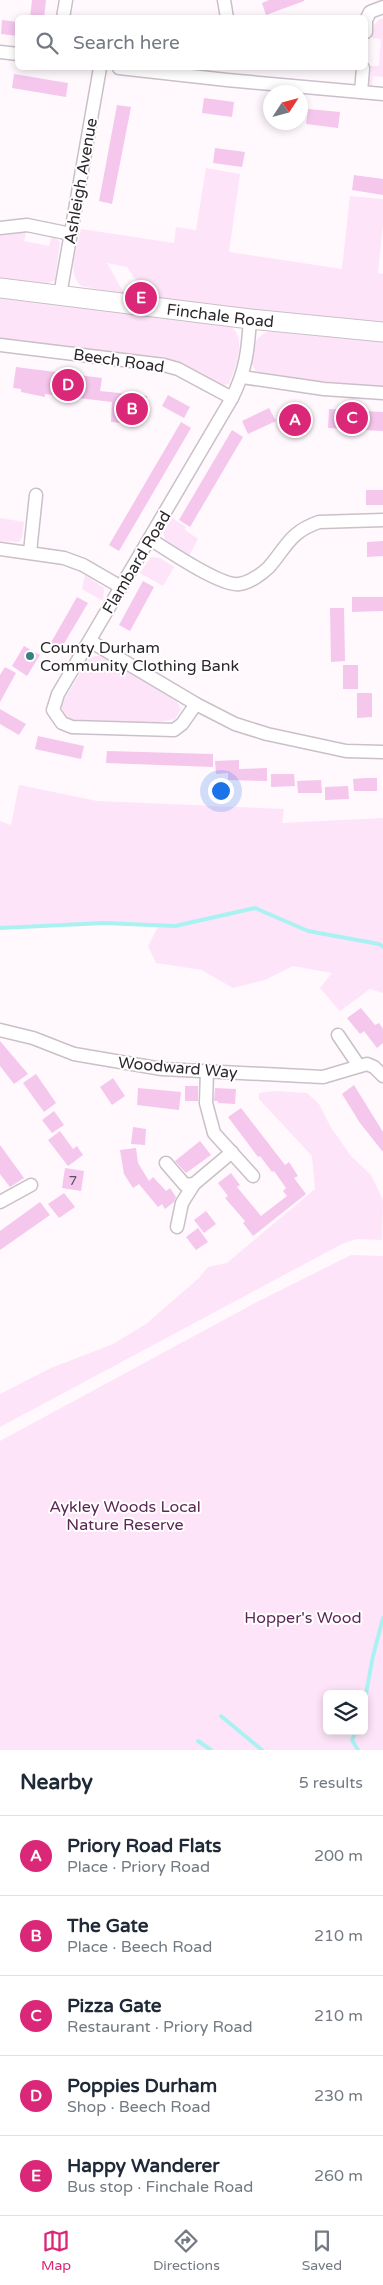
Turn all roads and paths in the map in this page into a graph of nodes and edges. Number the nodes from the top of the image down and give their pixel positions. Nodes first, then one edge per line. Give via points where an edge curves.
1 (66, 0) edge
2 (224, 0) edge
3 (383, 7) edge
4 (64, 15) edge
5 (226, 15) edge
6 (368, 16) edge
7 (0, 52) edge
8 (15, 54) edge
9 (100, 70) edge
10 (155, 70) edge
11 (363, 70) edge
12 (227, 74) edge
13 (361, 92) junction
14 (383, 94) edge
15 (0, 228) edge
16 (71, 234) junction
17 (0, 288) edge
18 (60, 294) junction
19 (250, 318) junction
20 (383, 332) edge
21 (0, 345) edge
22 (242, 377) junction
23 (383, 393) edge
24 (232, 398) junction
25 (36, 495) dead end
26 (383, 520) edge
27 (150, 540) junction
28 (0, 549) edge
29 (30, 552) junction
30 (121, 587) junction
31 (90, 640) junction
32 (196, 704) junction
33 (383, 752) edge
34 (0, 1030) edge
35 (338, 1035) dead end
36 (358, 1066) junction
37 (207, 1072) junction
38 (383, 1076) edge
39 (232, 1152) junction
40 (166, 1163) dead end
41 (253, 1176) dead end
42 (31, 1184) dead end
43 (194, 1184) junction
44 (1, 1198) edge
45 (177, 1227) dead end

1 - 4 street
2 - 5 street
3 - 6 street
7 - 8 street
9 - 16 street, Ashleigh Avenue
10 - 12 street
11 - 13 street
12 - 13 street
13 - 14 street
15 - 16 street via 27,225
16 - 18 street, Ashleigh Avenue
17 - 18 street, Finchale Road
18 - 19 street, Finchale Road
19 - 20 street, Finchale Road
19 - 22 street, Flambard Road
21 - 24 street, Beech Road via 164,365 178,369
22 - 23 street via 324,389
22 - 24 street, Flambard Road
24 - 27 street, Flambard Road
25 - 29 street
26 - 27 street via 310,525 288,540 268,568 238,585 223,582
27 - 30 street, Flambard Road
28 - 29 street
29 - 30 street via 83,565
30 - 31 street, Flambard Road
31 - 32 street
31 - 32 street, Flambard Road via 54,702 53,710 62,723 72,727 174,730
32 - 33 street via 235,724 267,734 346,751
34 - 37 street, Woodward Way via 74,1054 162,1069
35 - 36 street
36 - 37 street, Woodward Way via 323,1077
36 - 38 street via 367,1064
37 - 39 street via 206,1103 214,1132
39 - 41 street
39 - 43 street
40 - 43 street via 185,1185
42 - 44 street
43 - 45 street via 182,1203

